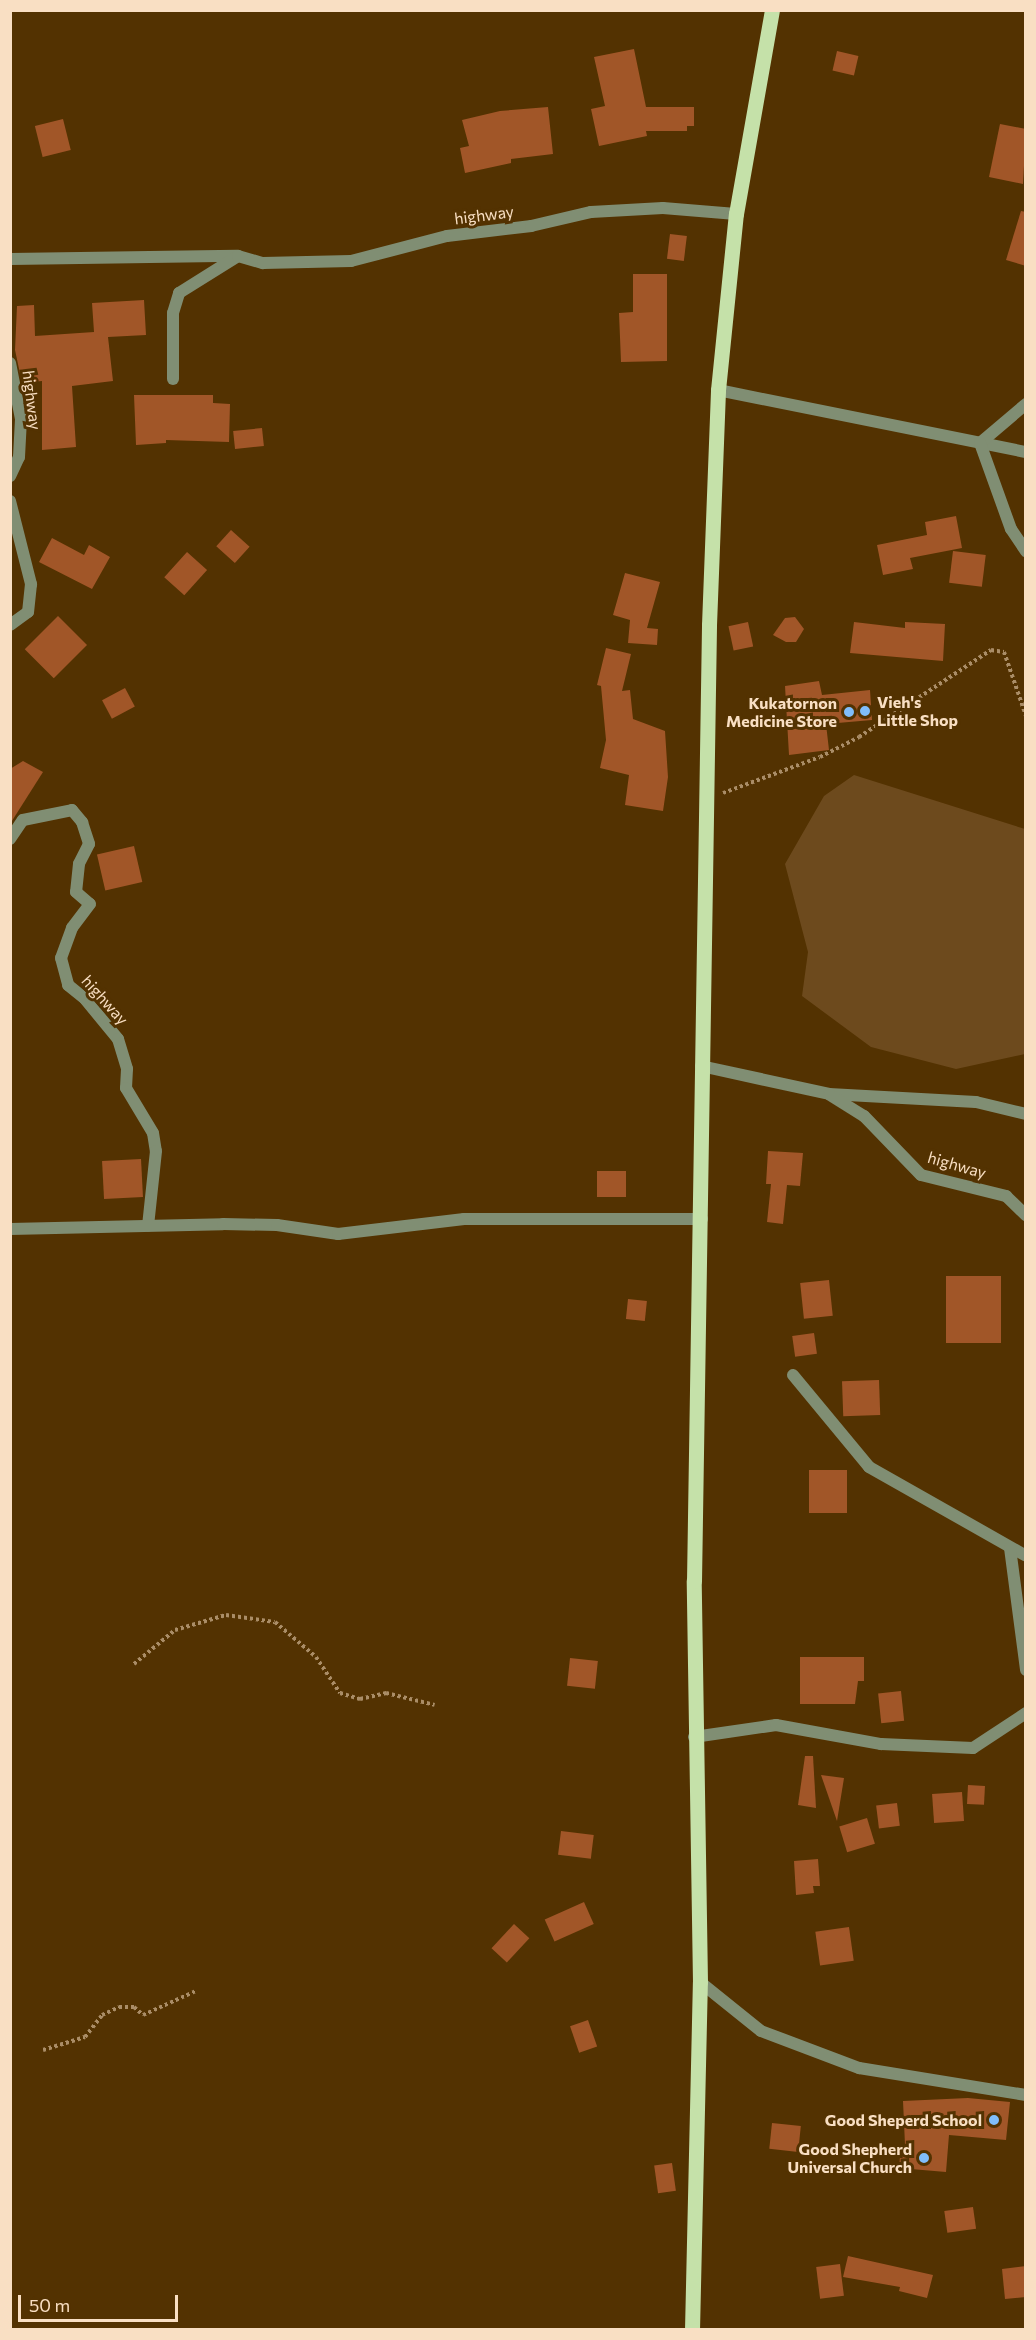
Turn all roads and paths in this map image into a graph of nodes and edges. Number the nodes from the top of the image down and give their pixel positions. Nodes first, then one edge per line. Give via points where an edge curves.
1 (772, 10) edge
2 (736, 214) junction
3 (238, 256) junction
4 (10, 259) edge
5 (10, 363) edge
6 (173, 379) dead end
7 (718, 390) junction
8 (1026, 404) edge
9 (980, 443) junction
10 (1026, 452) edge
11 (10, 476) edge
12 (10, 501) edge
13 (1026, 551) edge
14 (10, 625) edge
15 (1026, 716) edge
16 (707, 799) junction
17 (10, 839) edge
18 (701, 1066) junction
19 (829, 1094) junction
20 (1026, 1114) edge
21 (1026, 1215) edge
22 (702, 1219) junction
23 (148, 1226) junction
24 (10, 1229) edge
25 (793, 1374) dead end
26 (1010, 1548) junction
27 (1026, 1556) edge
28 (134, 1664) dead end
29 (1026, 1670) edge
30 (435, 1705) dead end
31 (1026, 1713) edge
32 (694, 1737) junction
33 (700, 1982) junction
34 (196, 1991) dead end
35 (43, 2050) dead end
36 (1026, 2095) edge
37 (692, 2330) edge

1 - 2 main road
2 - 3 street, highway via 663,208 591,212 531,226 447,236 351,261 263,263
2 - 7 main road
3 - 4 street, highway via 130,261
3 - 6 street via 178,293 173,313
5 - 11 street, highway via 21,419 19,457
7 - 9 street
7 - 16 main road
8 - 9 street
9 - 10 street
9 - 13 street via 1011,529
12 - 14 street via 31,584 28,612
15 - 16 path via 1004,652 991,650 859,737 820,757
16 - 18 main road
17 - 23 street, highway via 23,820 72,810 82,822 89,844 79,864 76,892 90,903 72,928 61,958 68,985 118,1039 127,1069 126,1088 153,1133 156,1150
18 - 19 street, highway
18 - 22 main road
19 - 20 street, highway via 976,1102
19 - 21 street, highway via 864,1116 921,1175 1006,1196
22 - 23 street via 464,1219 338,1233 277,1225
22 - 32 main road
23 - 24 street
25 - 26 street via 869,1467
26 - 27 street
26 - 29 street
28 - 30 path via 175,1630 226,1615 275,1622 316,1657 340,1693 360,1699 386,1693
31 - 32 street via 973,1748 881,1744 776,1725
32 - 33 main road
33 - 36 street via 761,2031 859,2068
33 - 37 main road
34 - 35 path via 142,2015 134,2007 118,2007 102,2015 85,2037

